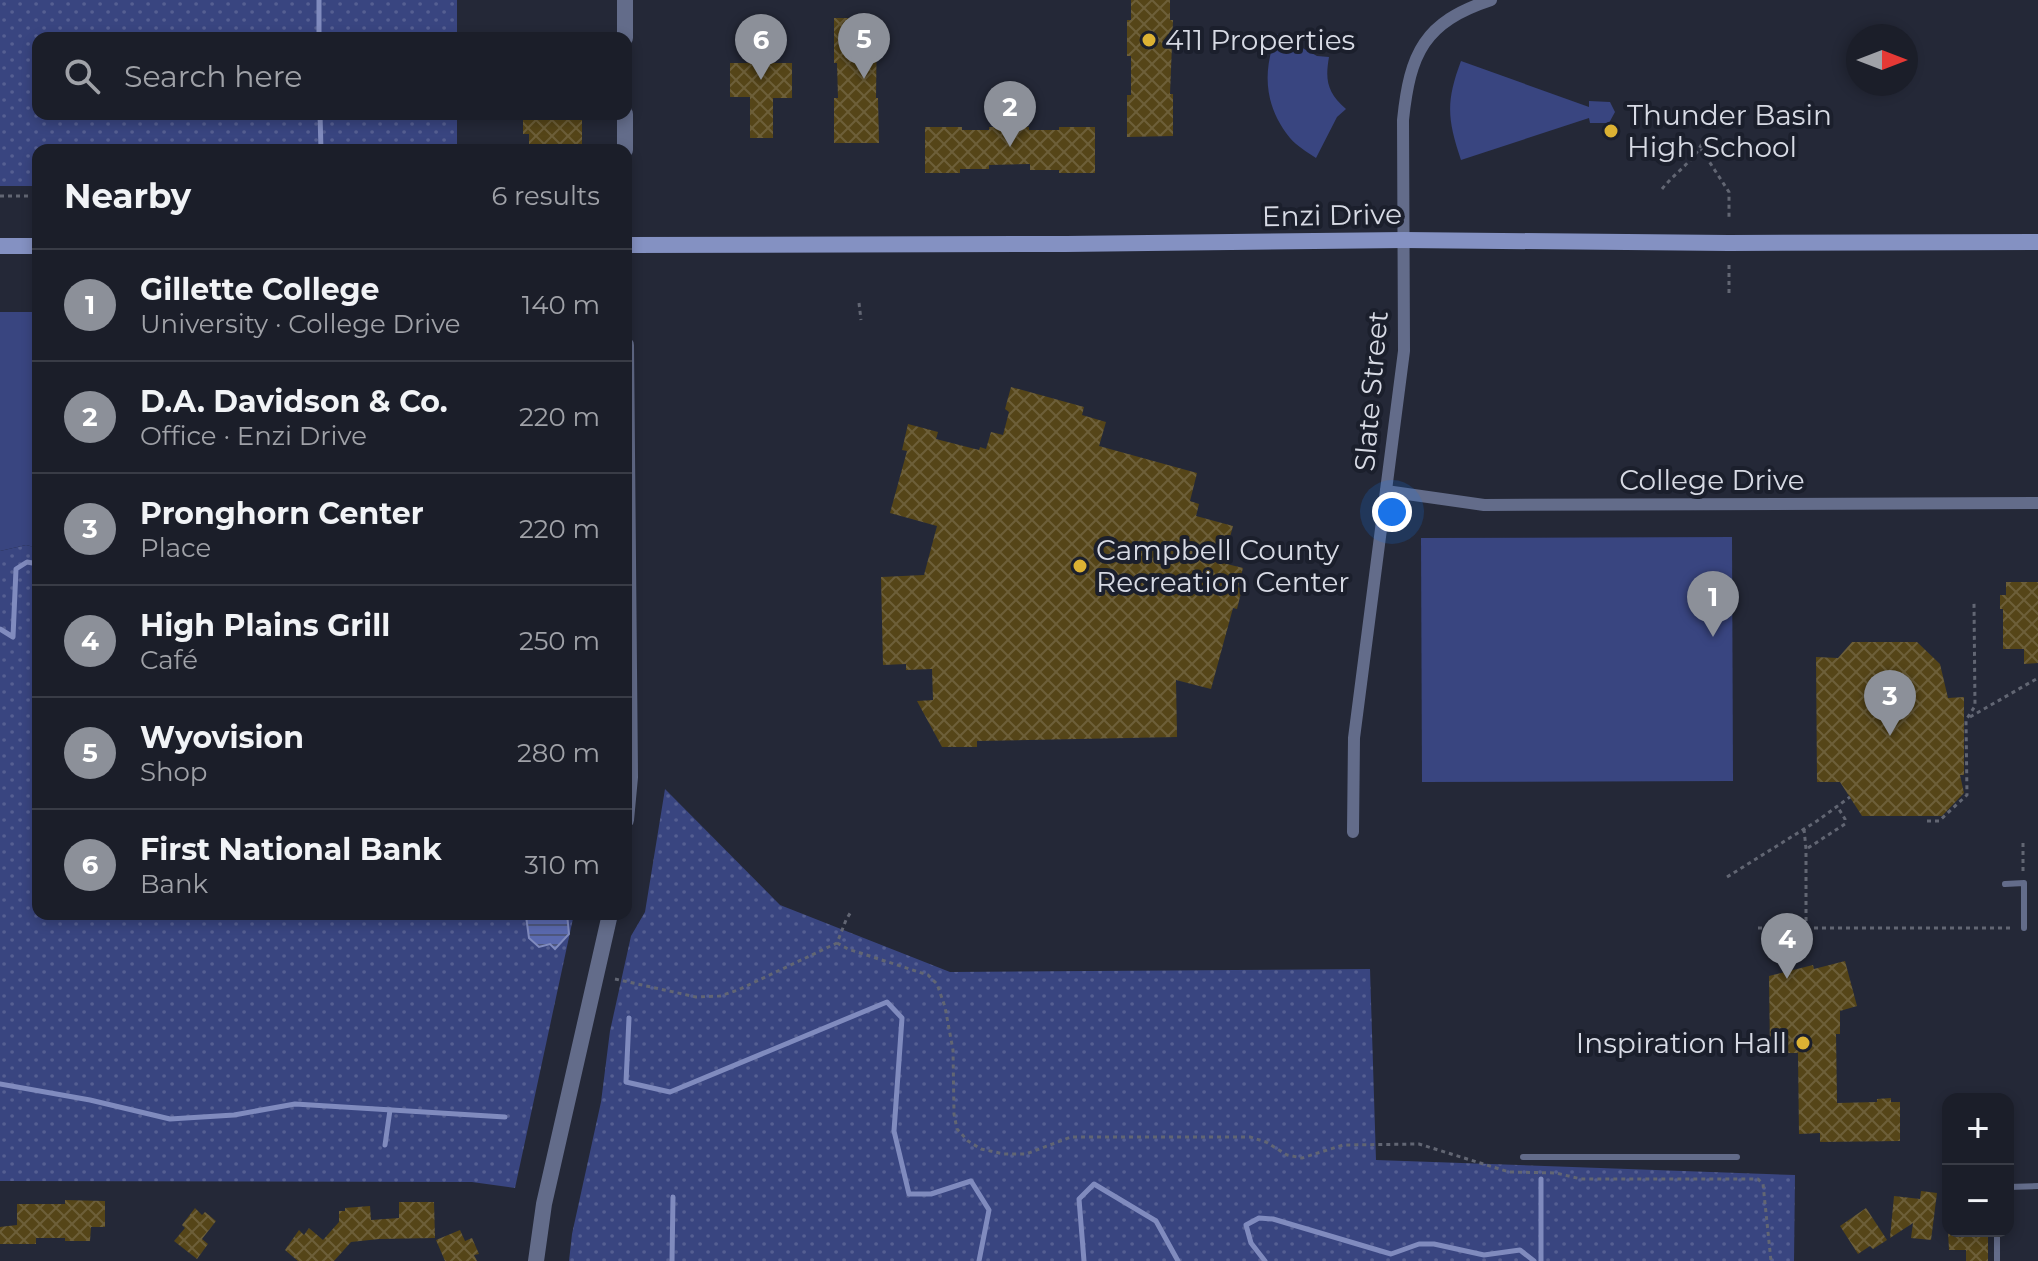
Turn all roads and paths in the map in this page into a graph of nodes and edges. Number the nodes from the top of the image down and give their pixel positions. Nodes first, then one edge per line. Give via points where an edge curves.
1 (625, 0) edge
2 (1491, 0) edge
3 (625, 32) edge
4 (625, 120) edge
5 (1705, 136) dead end
6 (625, 144) edge
7 (1701, 149) junction
8 (1662, 189) dead end
9 (0, 196) edge
10 (32, 196) edge
11 (1729, 219) dead end
12 (1404, 240) junction
13 (2038, 242) edge
14 (632, 245) edge
15 (0, 246) edge
16 (32, 246) edge
17 (1729, 265) dead end
18 (1729, 296) dead end
19 (859, 303) dead end
20 (861, 320) dead end
21 (1386, 491) junction
22 (2038, 503) edge
23 (1974, 603) dead end
24 (2038, 678) edge
25 (1967, 719) junction
26 (1850, 797) dead end
27 (1837, 806) junction
28 (1927, 821) dead end
29 (1804, 829) junction
30 (1353, 832) dead end
31 (2023, 843) dead end
32 (1806, 849) junction
33 (1727, 877) dead end
34 (2024, 883) junction
35 (2005, 884) dead end
36 (852, 910) dead end
37 (609, 920) edge
38 (1758, 928) dead end
39 (1806, 928) junction
40 (2024, 928) joint
41 (837, 943) junction
42 (615, 979) dead end
43 (1523, 1157) dead end
44 (1737, 1157) dead end
45 (2038, 1186) edge
46 (2014, 1187) edge
47 (1997, 1237) edge
48 (536, 1261) edge
49 (1771, 1261) edge
50 (1997, 1261) edge

1 - 3 street
2 - 12 street, Slate Street via 1466,8 1435,30 1415,57 1403,120
4 - 6 street
5 - 7 path
7 - 8 path
7 - 11 path via 1729,192
9 - 10 path
12 - 13 main road, Enzi Drive
12 - 14 main road, Enzi Drive
12 - 21 street, Slate Street via 1404,351
15 - 16 main road
17 - 18 path
19 - 20 path
21 - 22 street, College Drive via 1484,505
21 - 30 street, Slate Street via 1354,738
23 - 25 path via 1975,706
24 - 25 path
25 - 28 path via 1967,795 1939,821
26 - 27 path
27 - 29 path
27 - 32 path via 1845,824
29 - 32 path
29 - 33 path
31 - 34 path
32 - 39 path
34 - 35 lane
34 - 40 lane
36 - 41 path
37 - 48 street via 544,1204
38 - 39 path
39 - 40 path
41 - 42 path via 720,996 696,997
41 - 49 path via 928,975 937,984 953,1050 957,1129 981,1149 1026,1154 1071,1137 1250,1137 1302,1158 1343,1145 1419,1144 1509,1172 1581,1179 1758,1179 1763,1184
43 - 44 lane
45 - 46 lane
47 - 50 lane

